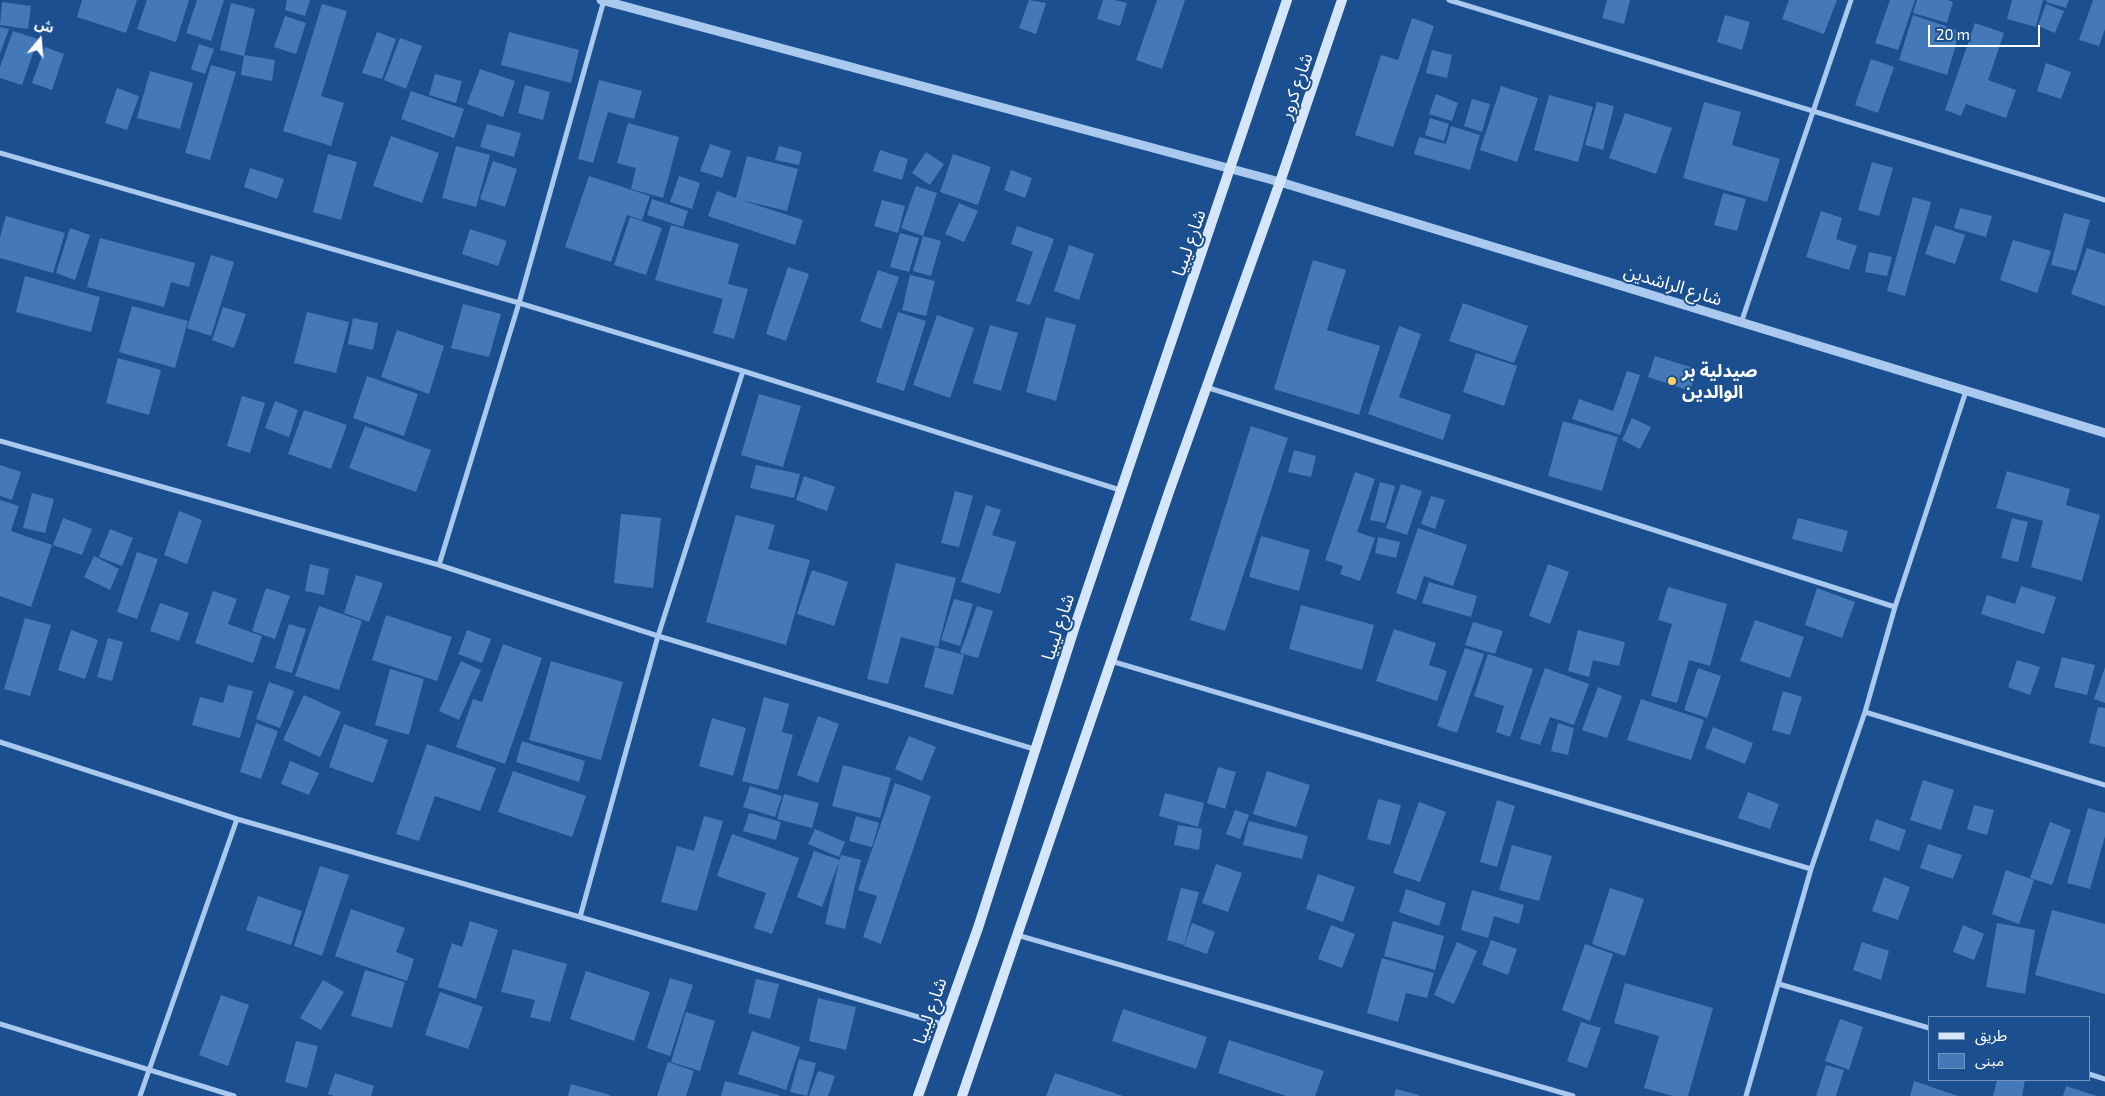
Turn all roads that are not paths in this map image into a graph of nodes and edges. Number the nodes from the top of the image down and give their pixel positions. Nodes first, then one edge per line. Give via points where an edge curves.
1 (603, 0) edge
2 (1286, 0) edge
3 (1342, 0) edge
4 (1449, 0) edge
5 (1851, 0) edge
6 (1813, 111) junction
7 (0, 153) edge
8 (1231, 168) junction
9 (1280, 182) junction
10 (2105, 200) edge
11 (519, 303) junction
12 (1741, 322) junction
13 (743, 371) junction
14 (1206, 387) junction
15 (1966, 391) junction
16 (2105, 433) edge
17 (0, 442) edge
18 (1120, 490) junction
19 (439, 565) junction
20 (1895, 607) junction
21 (658, 636) junction
22 (1110, 661) junction
23 (1865, 712) junction
24 (0, 742) edge
25 (1034, 749) junction
26 (2105, 785) edge
27 (238, 820) junction
28 (1811, 870) junction
29 (580, 916) junction
30 (1018, 935) junction
31 (1779, 984) junction
32 (0, 1024) edge
33 (942, 1024) junction
34 (1928, 1028) edge
35 (149, 1069) junction
36 (2090, 1074) edge
37 (2105, 1079) edge
38 (140, 1096) edge
39 (234, 1096) edge
40 (918, 1096) edge
41 (962, 1096) edge
42 (1573, 1096) edge
43 (1746, 1096) edge

1 - 8 street, شارع الراشدين
1 - 11 street
2 - 8 main road, شارع كرور
3 - 9 main road, شارع كرور
4 - 6 street
5 - 6 street
6 - 10 street
6 - 12 street
7 - 11 street
8 - 9 street, شارع الراشدين
8 - 18 main road, شارع ليبيا
9 - 12 street, شارع الراشدين
9 - 14 main road
11 - 13 street
11 - 19 street
12 - 15 street, شارع الراشدين
13 - 18 street
13 - 21 street
14 - 20 street
14 - 22 main road
15 - 16 street, شارع الراشدين
15 - 20 street
17 - 19 street
18 - 25 main road, شارع ليبيا
19 - 21 street
20 - 23 street
21 - 25 street
21 - 29 street
22 - 28 street
22 - 30 main road
23 - 26 street
23 - 28 street
24 - 27 street
25 - 33 main road, شارع ليبيا via 978,928
27 - 29 street
27 - 35 street
28 - 31 street
29 - 33 street
30 - 41 main road
30 - 42 street
31 - 34 street
31 - 43 street
32 - 35 street
33 - 40 main road, شارع ليبيا
35 - 38 street
35 - 39 street
36 - 37 street

